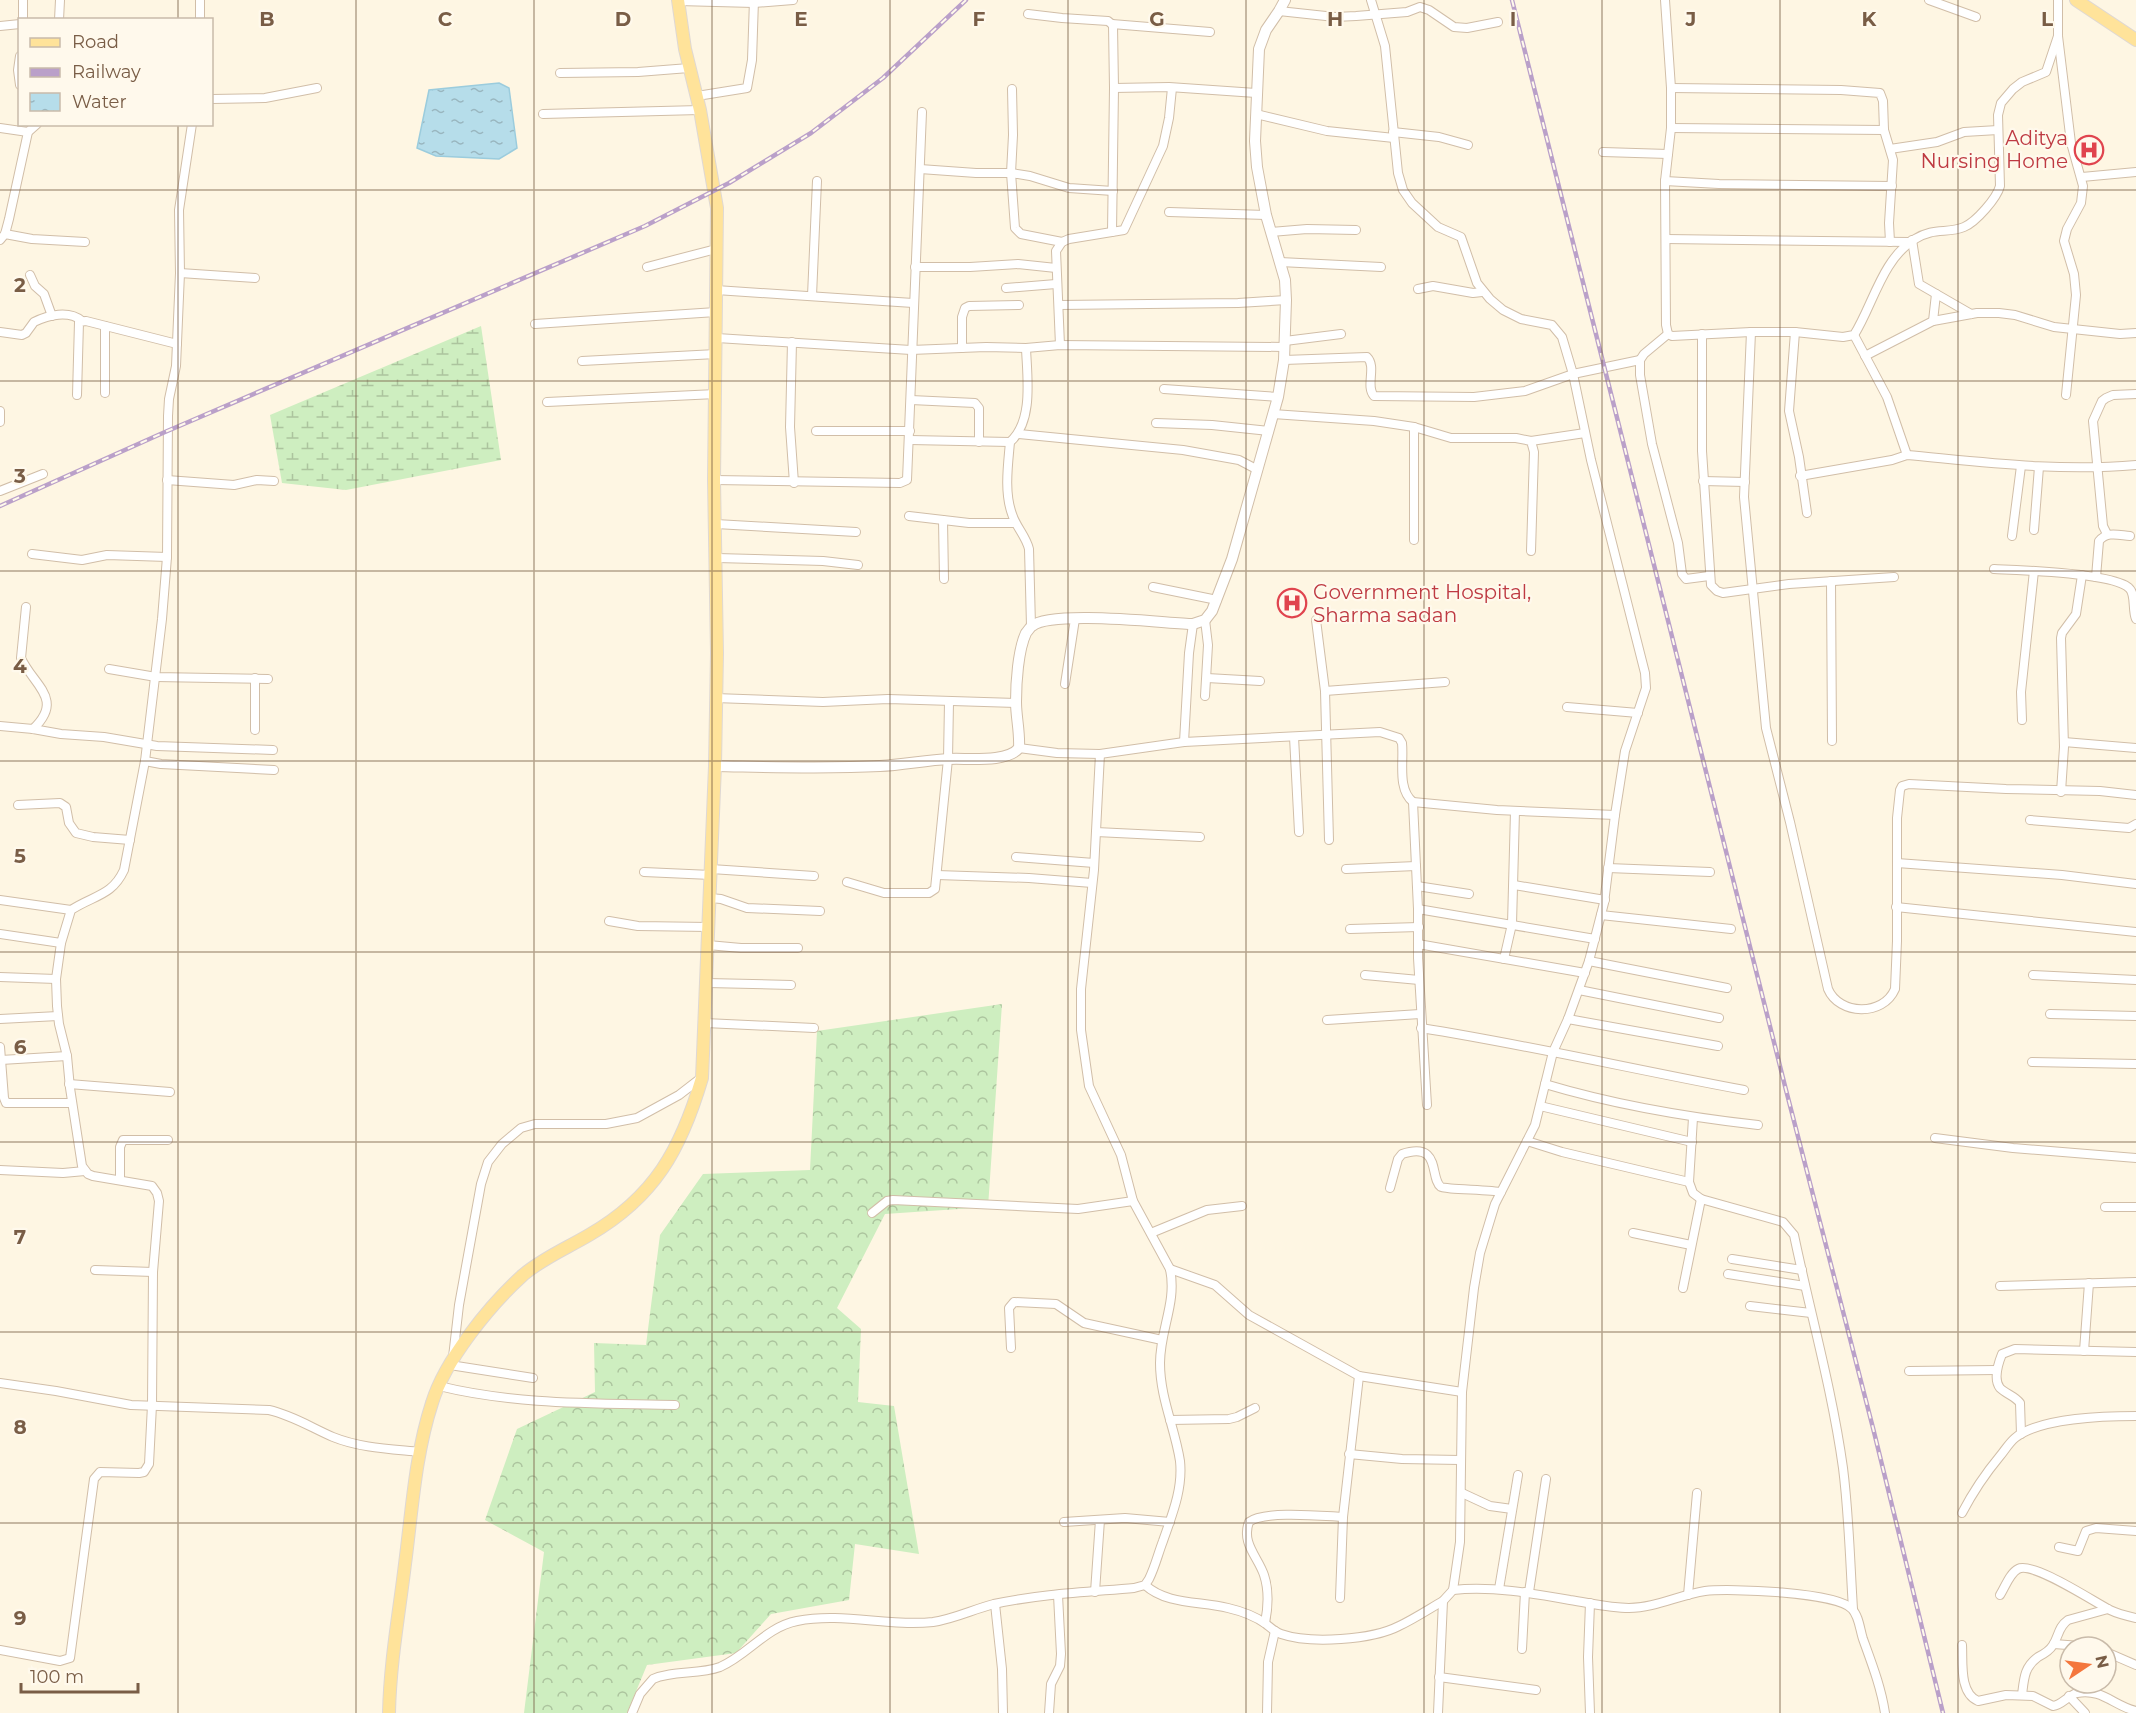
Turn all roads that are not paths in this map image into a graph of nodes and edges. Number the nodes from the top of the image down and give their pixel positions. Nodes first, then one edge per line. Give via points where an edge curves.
1 (23, 0) edge
2 (60, 0) edge
3 (200, 0) edge
4 (793, 0) edge
5 (1285, 0) edge
6 (1371, 0) edge
7 (1665, 0) edge
8 (1929, 0) edge
9 (2058, 0) edge
10 (2076, 0) edge
11 (678, 1) edge
12 (754, 1) edge
13 (1279, 11) junction
14 (1028, 14) dead end
15 (1376, 15) junction
16 (1977, 17) dead end
17 (23, 18) edge
18 (59, 18) edge
19 (201, 18) edge
20 (1498, 22) dead end
21 (18, 24) edge
22 (1112, 24) junction
23 (0, 26) edge
24 (1210, 32) dead end
25 (2058, 36) junction
26 (2136, 40) edge
27 (689, 68) junction
28 (560, 73) dead end
29 (317, 88) dead end
30 (1114, 88) junction
31 (1172, 88) junction
32 (1671, 88) junction
33 (1012, 89) dead end
34 (1256, 93) junction
35 (697, 96) junction
36 (213, 99) edge
37 (700, 110) junction
38 (922, 112) dead end
39 (543, 114) dead end
40 (1256, 114) junction
41 (192, 126) edge
42 (32, 127) edge
43 (0, 128) edge
44 (1671, 128) junction
45 (1884, 130) junction
46 (1998, 130) junction
47 (1394, 135) junction
48 (1468, 145) dead end
49 (1890, 148) junction
50 (1604, 152) dead end
51 (1668, 154) junction
52 (920, 169) junction
53 (2136, 172) edge
54 (1011, 173) junction
55 (2082, 177) junction
56 (817, 181) dead end
57 (1665, 181) junction
58 (1892, 186) junction
59 (1113, 191) junction
60 (1169, 212) dead end
61 (1266, 215) junction
62 (1356, 230) dead end
63 (1112, 232) junction
64 (1271, 232) junction
65 (2, 237) edge
66 (1666, 239) junction
67 (1911, 241) junction
68 (85, 242) dead end
69 (1062, 242) junction
70 (1890, 242) junction
71 (716, 249) junction
72 (1280, 262) junction
73 (647, 267) dead end
74 (915, 267) junction
75 (1381, 267) dead end
76 (1056, 268) junction
77 (180, 273) junction
78 (30, 275) dead end
79 (255, 278) dead end
80 (1056, 284) junction
81 (1006, 288) dead end
82 (1418, 289) dead end
83 (716, 290) junction
84 (1482, 292) junction
85 (1936, 294) junction
86 (812, 296) junction
87 (1286, 300) junction
88 (913, 303) junction
89 (1019, 305) dead end
90 (1059, 305) junction
91 (716, 312) junction
92 (1972, 314) junction
93 (52, 316) junction
94 (82, 321) junction
95 (1933, 321) junction
96 (535, 324) dead end
97 (105, 326) junction
98 (2072, 328) junction
99 (0, 332) edge
100 (1752, 332) junction
101 (1795, 332) junction
102 (2136, 333) edge
103 (1341, 334) dead end
104 (1668, 334) junction
105 (1702, 334) junction
106 (1854, 336) junction
107 (717, 338) junction
108 (792, 342) junction
109 (177, 344) junction
110 (1285, 344) junction
111 (1060, 345) junction
112 (962, 348) junction
113 (1026, 348) junction
114 (911, 350) junction
115 (716, 354) junction
116 (1865, 356) junction
117 (1284, 360) junction
118 (1640, 360) junction
119 (582, 361) dead end
120 (1574, 374) junction
121 (1164, 389) dead end
122 (105, 393) dead end
123 (716, 394) junction
124 (2136, 394) edge
125 (77, 395) dead end
126 (2066, 395) dead end
127 (1278, 397) junction
128 (911, 400) junction
129 (547, 402) dead end
130 (0, 411) edge
131 (1274, 414) junction
132 (0, 422) edge
133 (1156, 423) dead end
134 (1414, 427) junction
135 (816, 431) dead end
136 (1269, 431) junction
137 (1585, 433) junction
138 (1019, 434) junction
139 (910, 435) junction
140 (1531, 441) junction
141 (979, 442) junction
142 (1010, 442) junction
143 (1907, 455) junction
144 (2136, 465) edge
145 (2021, 466) junction
146 (2039, 467) junction
147 (2096, 469) junction
148 (1258, 470) junction
149 (43, 474) dead end
150 (1800, 476) junction
151 (167, 480) junction
152 (714, 480) junction
153 (274, 481) dead end
154 (1703, 481) junction
155 (1745, 482) junction
156 (794, 483) junction
157 (0, 491) edge
158 (1807, 513) dead end
159 (909, 516) dead end
160 (943, 520) junction
161 (1015, 523) junction
162 (716, 524) junction
163 (2034, 530) dead end
164 (856, 532) dead end
165 (2107, 534) junction
166 (2012, 536) dead end
167 (2130, 536) dead end
168 (1414, 540) dead end
169 (1531, 551) dead end
170 (32, 555) dead end
171 (167, 557) junction
172 (717, 558) junction
173 (858, 565) dead end
174 (1994, 569) dead end
175 (2034, 571) junction
176 (2082, 575) junction
177 (1709, 576) junction
178 (1894, 577) dead end
179 (2096, 577) junction
180 (944, 579) dead end
181 (1831, 581) junction
182 (1153, 587) dead end
183 (1753, 588) junction
184 (1217, 600) junction
185 (26, 607) dead end
186 (1076, 618) junction
187 (2136, 619) edge
188 (1205, 620) junction
189 (1316, 620) dead end
190 (1193, 624) junction
191 (1031, 626) junction
192 (109, 669) dead end
193 (156, 678) junction
194 (255, 678) junction
195 (1207, 678) junction
196 (268, 679) dead end
197 (1260, 681) dead end
198 (1445, 682) dead end
199 (1065, 684) dead end
200 (1324, 691) junction
201 (1205, 696) dead end
202 (715, 698) junction
203 (949, 702) junction
204 (1016, 703) junction
205 (1567, 707) dead end
206 (1638, 713) junction
207 (2022, 720) dead end
208 (0, 726) edge
209 (33, 729) junction
210 (255, 730) dead end
211 (1326, 734) junction
212 (1294, 737) junction
213 (1832, 741) dead end
214 (1184, 742) junction
215 (2064, 742) junction
216 (147, 745) junction
217 (1019, 748) junction
218 (2136, 748) edge
219 (273, 750) dead end
220 (1100, 754) junction
221 (948, 759) junction
222 (145, 761) junction
223 (715, 766) junction
224 (274, 770) dead end
225 (2061, 792) junction
226 (2136, 795) edge
227 (1413, 802) junction
228 (18, 805) dead end
229 (1515, 811) junction
230 (1615, 815) junction
231 (2030, 820) dead end
232 (2136, 824) edge
233 (1096, 832) junction
234 (1299, 832) dead end
235 (1200, 837) dead end
236 (130, 840) junction
237 (1329, 840) dead end
238 (1016, 857) dead end
239 (1094, 863) junction
240 (1897, 863) junction
241 (1416, 866) junction
242 (1608, 868) junction
243 (1346, 869) dead end
244 (644, 872) dead end
245 (711, 872) junction
246 (1710, 872) dead end
247 (937, 875) junction
248 (814, 876) dead end
249 (847, 882) dead end
250 (1092, 883) junction
251 (2136, 884) edge
252 (1514, 885) junction
253 (1417, 886) junction
254 (1469, 894) dead end
255 (710, 898) junction
256 (0, 900) edge
257 (1605, 900) junction
258 (1896, 907) junction
259 (1419, 909) junction
260 (70, 910) junction
261 (820, 911) dead end
262 (1601, 915) junction
263 (609, 921) dead end
264 (1512, 924) junction
265 (709, 927) junction
266 (1419, 927) junction
267 (1350, 929) dead end
268 (1731, 929) dead end
269 (2136, 932) edge
270 (0, 935) edge
271 (1595, 939) junction
272 (61, 943) junction
273 (1418, 944) junction
274 (708, 945) junction
275 (798, 948) dead end
276 (1504, 959) junction
277 (1589, 961) junction
278 (1585, 974) junction
279 (1365, 975) dead end
280 (2032, 975) dead end
281 (0, 977) edge
282 (56, 979) junction
283 (1419, 980) junction
284 (2136, 980) edge
285 (707, 983) junction
286 (791, 985) dead end
287 (1727, 988) dead end
288 (1579, 990) junction
289 (1420, 1014) junction
290 (2050, 1014) dead end
291 (58, 1016) junction
292 (2136, 1016) edge
293 (1719, 1018) dead end
294 (0, 1019) edge
295 (1568, 1019) junction
296 (1327, 1020) dead end
297 (705, 1023) junction
298 (814, 1028) dead end
299 (1421, 1028) junction
300 (1718, 1046) dead end
301 (0, 1047) edge
302 (1553, 1052) junction
303 (67, 1056) junction
304 (1, 1060) edge
305 (2032, 1062) dead end
306 (2136, 1064) edge
307 (702, 1078) junction
308 (69, 1084) junction
309 (1545, 1084) junction
310 (1744, 1090) dead end
311 (170, 1092) dead end
312 (72, 1103) junction
313 (1427, 1105) dead end
314 (1540, 1106) junction
315 (1693, 1118) junction
316 (1758, 1125) dead end
317 (1935, 1138) dead end
318 (168, 1140) dead end
319 (1527, 1141) junction
320 (1692, 1142) junction
321 (2136, 1158) edge
322 (0, 1170) edge
323 (85, 1171) junction
324 (120, 1180) junction
325 (1689, 1182) junction
326 (1390, 1188) dead end
327 (1502, 1192) junction
328 (1701, 1199) junction
329 (1133, 1201) junction
330 (1242, 1206) dead end
331 (2104, 1207) dead end
332 (2136, 1208) edge
333 (872, 1213) dead end
334 (1150, 1233) junction
335 (1633, 1233) dead end
336 (1691, 1245) junction
337 (1732, 1259) dead end
338 (1170, 1269) junction
339 (95, 1270) dead end
340 (1802, 1270) junction
341 (153, 1272) junction
342 (1728, 1274) dead end
343 (2136, 1282) edge
344 (2089, 1283) junction
345 (1805, 1286) junction
346 (2000, 1286) dead end
347 (1683, 1288) dead end
348 (1750, 1306) dead end
349 (1811, 1313) junction
350 (1162, 1340) junction
351 (1011, 1348) dead end
352 (2084, 1351) junction
353 (2136, 1352) edge
354 (452, 1362) junction
355 (1997, 1370) junction
356 (1909, 1371) dead end
357 (1359, 1376) junction
358 (533, 1378) dead end
359 (0, 1383) edge
360 (439, 1386) junction
361 (1462, 1392) junction
362 (153, 1405) junction
363 (675, 1405) dead end
364 (1255, 1408) dead end
365 (2136, 1416) edge
366 (1170, 1420) junction
367 (2021, 1434) junction
368 (420, 1452) junction
369 (1349, 1454) junction
370 (1460, 1460) junction
371 (1518, 1475) dead end
372 (1546, 1479) dead end
373 (1461, 1493) junction
374 (1697, 1493) dead end
375 (1512, 1509) junction
376 (1962, 1513) dead end
377 (1343, 1517) junction
378 (1100, 1520) junction
379 (1064, 1522) dead end
380 (1170, 1522) junction
381 (2136, 1532) edge
382 (2059, 1547) dead end
383 (1145, 1585) junction
384 (1499, 1589) junction
385 (1453, 1590) junction
386 (1095, 1592) junction
387 (1527, 1592) junction
388 (1058, 1595) junction
389 (1688, 1595) junction
390 (2000, 1595) dead end
391 (1340, 1598) dead end
392 (1443, 1601) junction
393 (1590, 1603) junction
394 (995, 1604) junction
395 (1853, 1609) junction
396 (2108, 1609) junction
397 (2136, 1618) edge
398 (1265, 1623) junction
399 (1275, 1631) junction
400 (2054, 1644) junction
401 (2058, 1644) edge
402 (1962, 1645) dead end
403 (1522, 1649) dead end
404 (0, 1650) edge
405 (2118, 1657) edge
406 (2136, 1665) edge
407 (1439, 1677) junction
408 (1536, 1690) dead end
409 (2022, 1695) junction
410 (2068, 1696) junction
411 (2136, 1711) edge
412 (389, 1713) edge
413 (632, 1713) edge
414 (1003, 1713) edge
415 (1049, 1713) edge
416 (1267, 1713) edge
417 (1438, 1713) edge
418 (1590, 1713) edge
419 (1885, 1713) edge
420 (2085, 1713) edge

1 - 17 street
2 - 18 street
3 - 19 street
4 - 12 street
5 - 13 street
6 - 15 street
7 - 32 street
8 - 16 street
9 - 25 street
10 - 26 main road
11 - 12 street
11 - 27 main road
12 - 35 street via 747,88
13 - 15 street via 1335,17
13 - 34 street via 1261,40
14 - 22 street
15 - 20 street via 1420,7 1454,27
15 - 47 street via 1385,46
21 - 23 street
22 - 24 street
22 - 30 street
25 - 46 street via 2046,72 2022,82 2001,104
25 - 55 street via 2071,143
27 - 28 street
27 - 35 main road
29 - 36 street via 266,98
30 - 31 street
30 - 59 street
31 - 34 street
31 - 63 street via 1159,155 1125,230
32 - 44 street
32 - 45 street via 1878,92 1883,101
33 - 54 street
34 - 40 street
35 - 37 main road
37 - 39 street
37 - 71 main road via 715,189
38 - 52 street
40 - 47 street via 1327,131
40 - 61 street via 1257,167
41 - 77 street via 179,210
42 - 43 street
42 - 65 street
44 - 45 street
44 - 51 street
45 - 49 street
46 - 49 street via 1964,132 1937,142
46 - 67 street via 2000,186 1993,201 1964,227 1926,232
47 - 48 street via 1439,137
47 - 84 street via 1402,190 1433,223 1461,237
49 - 58 street
50 - 51 street
51 - 57 street
52 - 54 street
52 - 74 street
53 - 55 street
54 - 59 street via 1068,188
54 - 69 street via 1018,232
55 - 98 street via 2081,203 2064,241 2075,281
56 - 86 street
57 - 58 street
57 - 66 street
58 - 70 street
59 - 63 street
60 - 61 street
61 - 64 street
62 - 64 street
63 - 69 street
64 - 72 street
65 - 68 street
66 - 70 street
66 - 104 street
67 - 70 street
67 - 85 street via 1919,284
67 - 106 street via 1895,257
69 - 76 street via 1056,251
71 - 73 street
71 - 83 main road
72 - 75 street
72 - 87 street
74 - 76 street via 1018,264
74 - 88 street
76 - 80 street
77 - 79 street
77 - 109 street
78 - 93 street via 44,294
80 - 81 street
80 - 90 street
82 - 84 street via 1433,286
83 - 86 street
83 - 91 main road
84 - 120 street via 1521,319 1552,325 1562,337
85 - 92 street
85 - 95 street
86 - 88 street
87 - 90 street
87 - 110 street
88 - 114 street
89 - 112 street via 965,308
90 - 111 street
91 - 96 street
91 - 107 main road
92 - 95 street
92 - 98 street via 2015,315 2054,327
93 - 94 street via 73,315
93 - 99 street via 34,322 22,335
94 - 97 street
94 - 125 street via 78,324
95 - 116 street
97 - 109 street
97 - 122 street
98 - 102 street
98 - 126 street
100 - 101 street
100 - 105 street
100 - 155 street
101 - 106 street
101 - 150 street via 1789,411 1800,457
103 - 110 street
104 - 105 street
104 - 118 street
105 - 154 street
106 - 116 street
107 - 108 street
107 - 115 main road
108 - 114 street
108 - 156 street via 790,427
109 - 151 street via 177,366 169,399
110 - 111 street
110 - 117 street
111 - 113 street
112 - 113 street
112 - 114 street
113 - 138 street via 1027,398
114 - 128 street
115 - 119 street
115 - 123 main road
116 - 143 street via 1887,397
117 - 120 street via 1367,357 1371,362 1370,390 1374,396 1474,397 1525,391
117 - 127 street
118 - 120 street
118 - 177 street via 1652,444 1678,543 1682,574 1686,579
120 - 137 street
121 - 127 street
123 - 129 street
123 - 152 main road
124 - 147 street via 2113,395 2102,401 2096,411
127 - 131 street
128 - 139 street
128 - 141 street via 975,403 979,408
130 - 132 street
131 - 134 street
131 - 136 street
133 - 136 street
134 - 140 street via 1451,438
134 - 168 street
135 - 139 street
136 - 148 street
137 - 140 street
137 - 206 street via 1645,673 1646,688
138 - 142 street
138 - 148 street via 1183,450 1239,460
139 - 141 street
139 - 156 street via 909,474 904,482
140 - 169 street
141 - 142 street
142 - 161 street via 1009,507
143 - 145 street
143 - 150 street
144 - 147 street
145 - 146 street
145 - 166 street
146 - 147 street
146 - 163 street
147 - 165 street
148 - 184 street
149 - 157 street
150 - 158 street
151 - 153 street via 234,485
151 - 171 street
152 - 156 street
152 - 162 main road
154 - 155 street
154 - 177 street
155 - 183 street
159 - 160 street
160 - 161 street
160 - 180 street
161 - 191 street via 1029,549
162 - 164 street
162 - 172 main road
165 - 167 street
165 - 179 street via 2099,541
170 - 171 street via 82,560 107,555
171 - 193 street
172 - 173 street
172 - 202 main road
174 - 175 street
175 - 176 street
175 - 207 street via 2021,692
176 - 179 street
176 - 215 street via 2076,614 2061,638
177 - 183 street via 1711,585 1723,593
178 - 181 street
179 - 187 street via 2130,589
181 - 183 street
181 - 213 street
182 - 184 street
183 - 258 street via 1766,728 1828,989 1836,1002 1865,1010 1892,996
184 - 188 street
185 - 209 street via 21,658 47,703 44,717
186 - 190 street
186 - 191 street
186 - 199 street
188 - 190 street
188 - 195 street
189 - 200 street
190 - 214 street
191 - 204 street via 1023,643
192 - 193 street
193 - 194 street
193 - 216 street
194 - 196 street
194 - 210 street
195 - 197 street
195 - 201 street
198 - 200 street
200 - 211 street
202 - 203 street
202 - 223 main road
203 - 204 street
203 - 221 street
204 - 217 street
205 - 206 street
206 - 230 street via 1625,752
208 - 209 street
209 - 216 street
211 - 212 street
211 - 227 street via 1380,732 1399,738 1403,784
211 - 237 street
212 - 214 street
212 - 234 street
214 - 220 street
215 - 218 street
215 - 225 street
216 - 219 street
216 - 222 street
217 - 220 street
217 - 221 street via 1007,756
220 - 233 street
221 - 223 street via 840,768
221 - 247 street
222 - 224 street
222 - 236 street
223 - 245 main road
225 - 226 street
225 - 240 street via 1905,784 1900,790 1897,818
227 - 229 street
227 - 241 street
228 - 236 street via 60,803 66,807 76,833
229 - 230 street
229 - 252 street
230 - 242 street
231 - 232 street via 2129,828
233 - 235 street
233 - 239 street
236 - 260 street via 116,886
238 - 239 street
239 - 250 street
240 - 251 street
240 - 258 street
241 - 243 street
241 - 253 street
242 - 246 street
242 - 257 street
244 - 245 street
245 - 248 street
245 - 255 main road
247 - 249 street via 935,890 929,892 885,893
247 - 250 street
250 - 329 street via 1081,989 1081,1030 1089,1086 1121,1155
252 - 257 street
252 - 264 street
253 - 254 street
253 - 259 street
255 - 261 street via 747,908
255 - 265 main road
256 - 260 street
257 - 262 street
258 - 269 street
259 - 264 street
259 - 266 street
260 - 272 street
262 - 268 street
262 - 271 street
263 - 265 street via 638,926
264 - 271 street
264 - 276 street
265 - 274 main road
266 - 267 street
266 - 273 street
270 - 272 street
271 - 277 street
272 - 282 street
273 - 276 street
273 - 283 street
274 - 275 street
274 - 285 main road
276 - 278 street
277 - 278 street
277 - 287 street
278 - 288 street
279 - 283 street
280 - 284 street
281 - 282 street
282 - 291 street
283 - 289 street
285 - 286 street
285 - 297 main road
288 - 293 street
288 - 295 street
289 - 296 street
289 - 299 street
290 - 292 street
291 - 294 street
291 - 303 street
295 - 300 street
295 - 302 street
297 - 298 street
297 - 307 main road
299 - 302 street
299 - 313 street
301 - 304 street
302 - 309 street
302 - 310 street
303 - 304 street
303 - 308 street
304 - 312 street via 6,1103
305 - 306 street
307 - 354 main road via 692,1111 669,1159 641,1197 610,1222 524,1275 490,1311
307 - 354 street via 637,1118 606,1124 535,1124 520,1128 502,1144 488,1162 481,1184
308 - 311 street
308 - 312 street
309 - 314 street
309 - 315 street via 1591,1098
312 - 323 street
314 - 319 street
314 - 320 street
315 - 316 street
315 - 320 street
317 - 321 street
318 - 324 street via 123,1140
319 - 325 street
319 - 327 street
320 - 325 street
322 - 323 street
323 - 324 street
324 - 341 street via 152,1186 157,1193
325 - 328 street via 1693,1194
326 - 327 street via 1398,1159 1413,1152 1429,1157 1441,1187
327 - 361 street via 1480,1253
328 - 336 street
328 - 340 street via 1783,1222 1794,1235
329 - 333 street via 1078,1209 893,1200
329 - 334 street
330 - 334 street via 1207,1210
331 - 332 street
334 - 338 street
335 - 336 street
336 - 347 street
337 - 340 street
338 - 350 street via 1173,1289
338 - 357 street via 1215,1285 1249,1315
339 - 341 street
340 - 345 street
341 - 362 street
342 - 345 street
343 - 344 street
344 - 346 street
344 - 352 street
345 - 349 street
348 - 349 street
349 - 395 street via 1842,1466
350 - 351 street via 1084,1323 1056,1304 1014,1302 1009,1308
350 - 366 street via 1162,1387
352 - 353 street
352 - 355 street via 2015,1349 2002,1354
354 - 358 street
354 - 360 main road
355 - 356 street
355 - 367 street via 2000,1388 2020,1403
357 - 361 street
357 - 369 street
359 - 362 street via 131,1406
360 - 363 street via 541,1401
360 - 368 main road
361 - 370 street
362 - 368 street via 269,1410 334,1437 367,1446
362 - 404 street via 147,1468 139,1473 100,1472 94,1479 70,1658 60,1661
364 - 366 street via 1229,1419
365 - 367 street via 2059,1422
366 - 380 street via 1181,1474
367 - 376 street via 1975,1488
368 - 412 main road
369 - 370 street
369 - 377 street
370 - 373 street
371 - 375 street
372 - 387 street
373 - 375 street via 1490,1506
373 - 385 street via 1460,1542
374 - 389 street
375 - 384 street
377 - 391 street
377 - 398 street via 1266,1516 1249,1522 1248,1545 1266,1582
378 - 379 street
378 - 380 street
378 - 386 street
380 - 383 street
381 - 382 street via 2093,1528 2086,1531 2078,1551
383 - 386 street
383 - 398 street via 1161,1596 1239,1611
384 - 385 street
384 - 387 street
385 - 392 street
386 - 388 street
387 - 393 street
387 - 403 street
388 - 394 street
388 - 415 street via 1060,1666 1051,1684
389 - 393 street via 1632,1608
389 - 395 street via 1721,1589 1758,1590 1838,1601
390 - 396 street via 2014,1572 2027,1567
392 - 399 street via 1399,1627 1362,1637 1321,1639
392 - 407 street
393 - 418 street
394 - 413 street via 927,1622 852,1618 797,1621 768,1633 719,1667 653,1679 640,1694
394 - 414 street
395 - 419 street via 1878,1678
396 - 397 street
396 - 400 street via 2068,1620 2059,1629
398 - 399 street
399 - 416 street via 1268,1662
400 - 401 street
400 - 409 street via 2028,1666
402 - 409 street via 1965,1683 1973,1699
405 - 406 street
407 - 408 street
407 - 417 street
409 - 410 street via 2033,1695 2052,1706
410 - 411 street via 2097,1692
410 - 420 street

